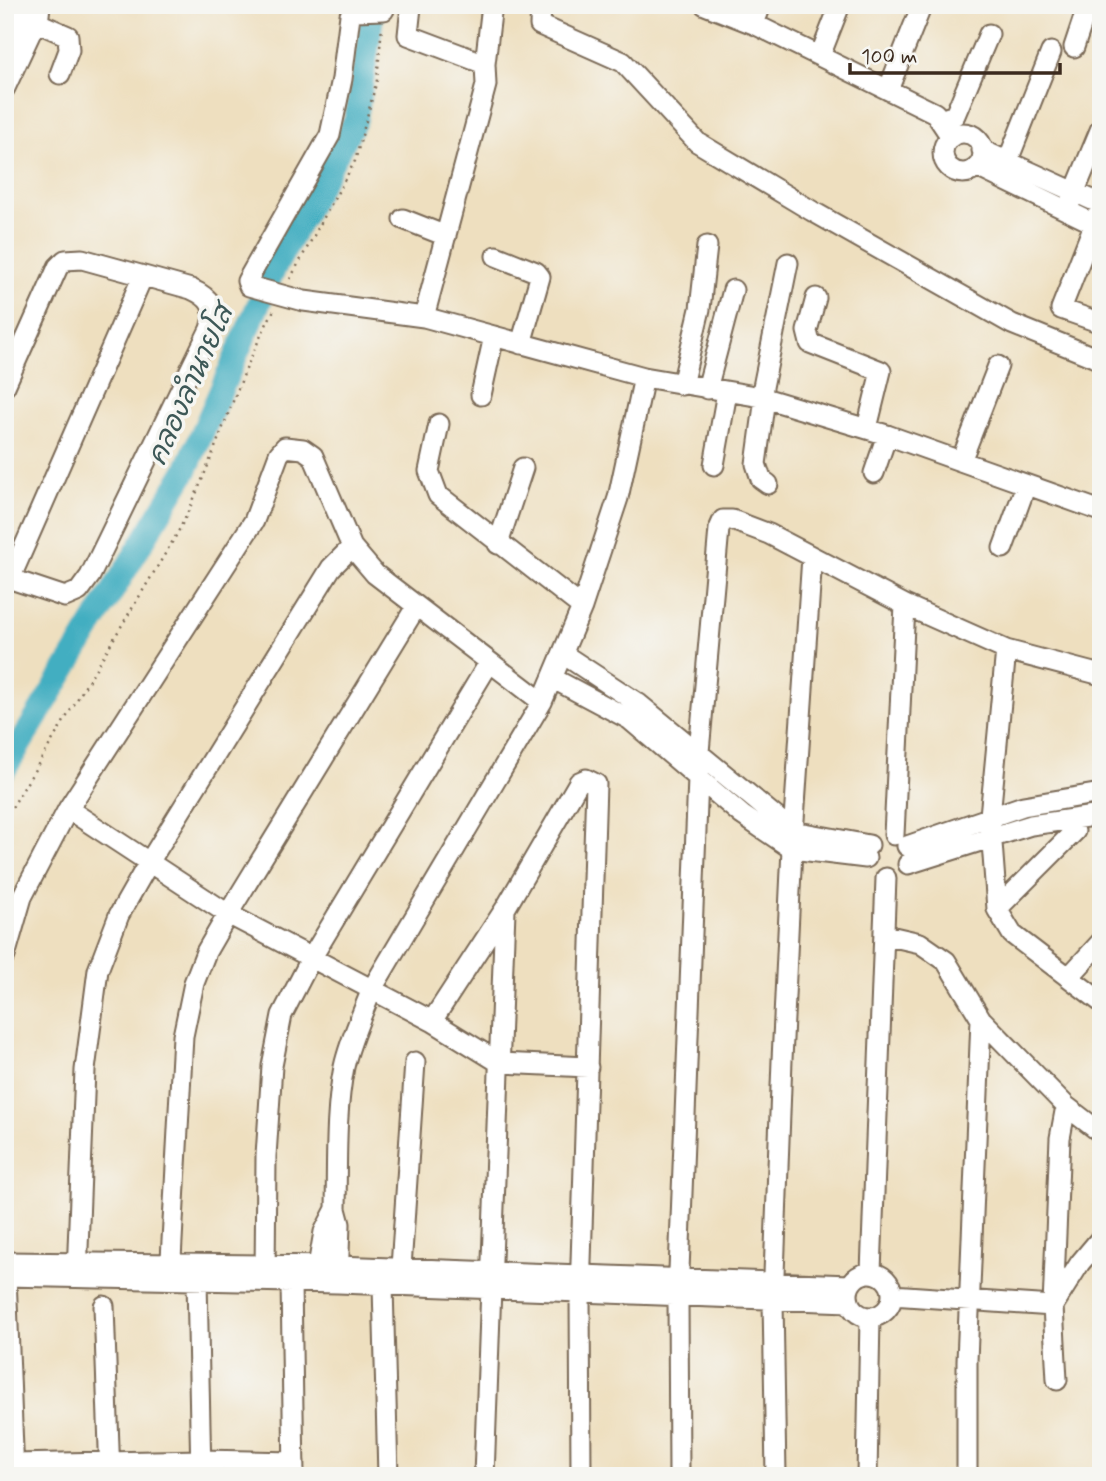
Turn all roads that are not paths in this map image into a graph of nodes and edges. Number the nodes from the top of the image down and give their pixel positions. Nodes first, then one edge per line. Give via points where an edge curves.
1 (407, 5) edge
2 (492, 5) edge
3 (541, 5) edge
4 (705, 5) edge
5 (761, 5) edge
6 (840, 5) edge
7 (922, 5) edge
8 (1088, 5) edge
9 (382, 10) road end
10 (31, 11) edge
11 (756, 25) junction
12 (989, 34) dead end
13 (5, 45) edge
14 (1074, 47) dead end
15 (1051, 52) dead end
16 (820, 56) junction
17 (485, 64) junction
18 (60, 74) dead end
19 (5, 88) edge
20 (888, 90) junction
21 (940, 120) junction
22 (1101, 128) edge
23 (951, 137) junction
24 (980, 158) junction
25 (1004, 170) junction
26 (1074, 192) junction
27 (1067, 210) junction
28 (1099, 215) edge
29 (403, 219) dead end
30 (446, 236) junction
31 (707, 246) dead end
32 (496, 256) dead end
33 (788, 263) dead end
34 (142, 278) junction
35 (733, 290) dead end
36 (816, 298) dead end
37 (424, 317) junction
38 (1101, 323) edge
39 (494, 336) junction
40 (520, 344) junction
41 (1101, 360) edge
42 (998, 366) dead end
43 (644, 377) junction
44 (682, 385) junction
45 (5, 387) edge
46 (707, 389) junction
47 (727, 392) junction
48 (481, 395) dead end
49 (763, 398) junction
50 (439, 424) dead end
51 (867, 428) junction
52 (887, 435) junction
53 (961, 461) junction
54 (714, 465) dead end
55 (523, 468) dead end
56 (874, 473) dead end
57 (768, 484) dead end
58 (1026, 485) junction
59 (1101, 511) edge
60 (498, 544) junction
61 (352, 547) junction
62 (1003, 548) dead end
63 (812, 557) junction
64 (7, 578) edge
65 (905, 605) junction
66 (416, 607) junction
67 (582, 607) junction
68 (1006, 650) junction
69 (563, 654) junction
70 (489, 663) junction
71 (1101, 675) edge
72 (552, 678) junction
73 (542, 702) junction
74 (699, 752) junction
75 (698, 778) junction
76 (1101, 793) edge
77 (68, 809) junction
78 (1101, 815) edge
79 (990, 816) junction
80 (1075, 831) dead end
81 (991, 837) junction
82 (792, 840) junction
83 (903, 848) junction
84 (867, 851) junction
85 (148, 864) junction
86 (886, 878) junction
87 (505, 909) junction
88 (997, 909) junction
89 (228, 914) junction
90 (885, 935) junction
91 (1101, 942) edge
92 (5, 956) edge
93 (312, 957) junction
94 (1069, 977) junction
95 (372, 989) junction
96 (1101, 1002) edge
97 (981, 1019) junction
98 (432, 1021) junction
99 (415, 1062) dead end
100 (500, 1063) junction
101 (589, 1067) junction
102 (1066, 1106) junction
103 (1101, 1133) edge
104 (336, 1209) junction
105 (1101, 1238) edge
106 (5, 1262) edge
107 (77, 1271) junction
108 (170, 1272) junction
109 (871, 1272) junction
110 (265, 1274) junction
111 (316, 1274) junction
112 (338, 1275) junction
113 (6, 1276) edge
114 (197, 1279) junction
115 (394, 1281) junction
116 (290, 1282) junction
117 (489, 1282) junction
118 (581, 1285) junction
119 (678, 1288) junction
120 (773, 1292) junction
121 (849, 1294) junction
122 (892, 1295) junction
123 (969, 1300) junction
124 (104, 1306) dead end
125 (1053, 1306) junction
126 (870, 1317) junction
127 (1057, 1380) dead end
128 (200, 1468) edge
129 (110, 1469) edge
130 (294, 1469) edge
131 (967, 1469) dead end
132 (14, 1470) edge
133 (388, 1476) edge
134 (484, 1476) edge
135 (581, 1476) edge
136 (679, 1476) edge
137 (776, 1476) edge
138 (867, 1476) edge

1 - 17 street via 411,7 408,35
2 - 17 street
3 - 41 street via 540,25 623,62 697,142 1012,324
4 - 11 street
5 - 11 street
6 - 16 street
7 - 20 street
8 - 14 street
9 - 37 street via 355,10 350,15 330,135 247,281 249,286 283,295
10 - 13 street
10 - 18 street via 68,36 69,50
10 - 19 street
11 - 16 street
12 - 21 street via 955,114
15 - 25 street
16 - 20 street
17 - 30 street via 486,85
20 - 21 street via 935,113
21 - 23 street
22 - 26 street
23 - 24 street via 972,135
23 - 24 street via 942,152 946,166 958,173
24 - 25 street
25 - 26 street
25 - 27 street
26 - 27 street
26 - 28 street
27 - 28 street
28 - 38 street via 1061,309
29 - 30 street
30 - 37 street
31 - 44 street via 700,309
32 - 40 street via 540,277
33 - 49 street
34 - 45 street via 82,259 65,260
34 - 64 street
34 - 64 street via 207,296 215,315 211,330 79,591 65,597
35 - 46 street
36 - 51 street via 807,331 810,343 881,371
37 - 39 street
39 - 40 street
39 - 48 street
40 - 43 street
42 - 53 street
43 - 44 street
43 - 67 street via 618,498
44 - 46 street
46 - 47 street
47 - 49 street
47 - 54 street
49 - 51 street
49 - 57 street via 756,464
50 - 60 street via 429,471 434,488
51 - 52 street
52 - 53 street
52 - 56 street
53 - 58 street
55 - 60 street
58 - 59 street
58 - 62 street
60 - 67 street
61 - 66 street via 375,575
61 - 77 street via 313,456 303,449 285,447 254,521
61 - 85 street via 331,568
63 - 65 street
63 - 74 street via 769,534 723,520
63 - 82 street
65 - 68 street
65 - 83 street
66 - 70 street
66 - 89 street
67 - 69 street
68 - 71 street
68 - 79 street
69 - 72 street
69 - 74 street via 639,704
70 - 73 street
70 - 93 street
72 - 73 street
72 - 75 street via 629,719
73 - 95 street
74 - 75 street
74 - 82 street
75 - 82 street via 742,815
75 - 119 street
76 - 79 street
77 - 85 street
77 - 92 street via 22,897
78 - 81 street via 1031,825
79 - 81 street
79 - 83 street
80 - 88 street
81 - 83 street
81 - 88 street
82 - 84 street
82 - 120 street
83 - 84 street via 879,836
83 - 86 street via 902,873
84 - 86 street via 872,872
85 - 89 street
85 - 107 street via 119,915 98,970 91,1010
86 - 90 street
87 - 98 street
87 - 100 street
87 - 101 street via 579,782 592,781 598,794
88 - 94 street via 1012,934
89 - 93 street
89 - 108 street via 194,983 183,1036
90 - 97 street via 920,943 946,961
90 - 109 street
91 - 94 street
93 - 95 street
93 - 110 street via 282,1015 272,1066
94 - 96 street
95 - 98 street
95 - 104 street via 344,1066
97 - 102 street
97 - 123 street
98 - 100 street
99 - 115 street
100 - 101 street
100 - 117 street
101 - 118 street
102 - 103 street
102 - 125 street via 1060,1138
104 - 111 street via 324,1232
104 - 112 street via 340,1224
105 - 125 street
106 - 107 street
107 - 108 street
107 - 113 street
108 - 110 street
108 - 114 street
109 - 121 street via 855,1278
109 - 122 street via 886,1279
110 - 111 street
110 - 114 street
110 - 116 street
111 - 112 street
111 - 116 street
112 - 115 street
113 - 132 street
114 - 128 street
115 - 117 street
115 - 133 street
116 - 130 street
117 - 118 street
117 - 134 street
118 - 119 street
118 - 135 street
119 - 120 street
119 - 136 street
120 - 121 street
120 - 137 street
121 - 126 street via 861,1315
122 - 123 street
122 - 126 street via 886,1310
123 - 125 street
123 - 131 street
124 - 129 street
125 - 127 street
126 - 138 street
128 - 129 street
128 - 130 street
129 - 132 street

